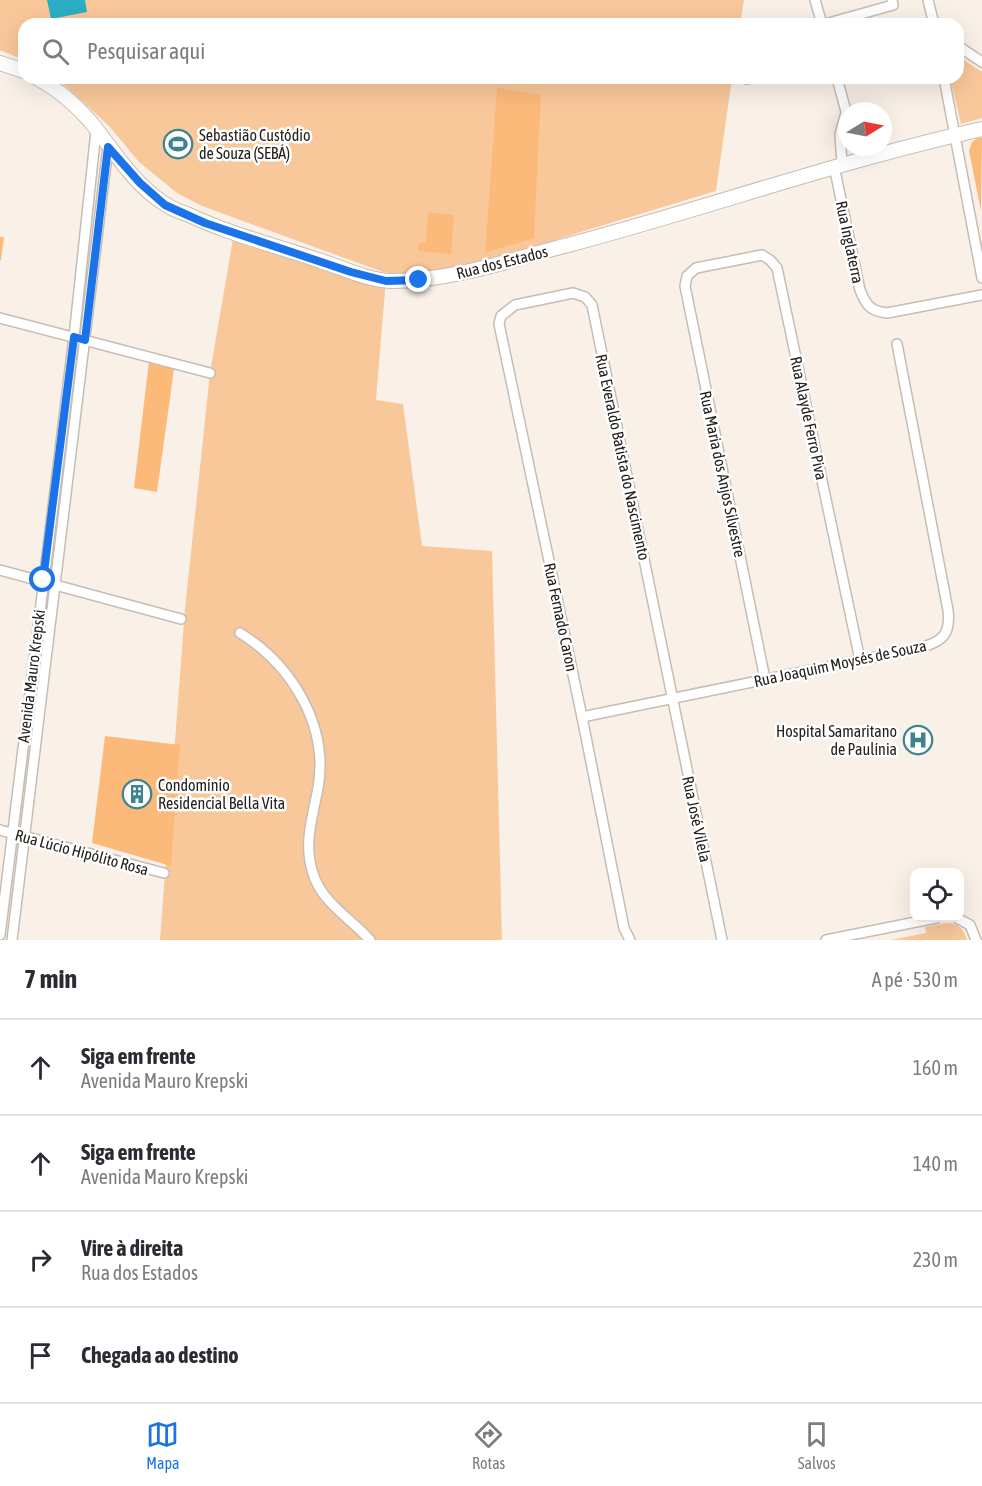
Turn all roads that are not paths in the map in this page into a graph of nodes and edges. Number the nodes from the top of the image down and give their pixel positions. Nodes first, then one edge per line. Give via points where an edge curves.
1 (815, 0) edge
2 (892, 0) edge
3 (928, 0) edge
4 (822, 18) edge
5 (846, 18) edge
6 (932, 18) edge
7 (964, 50) edge
8 (982, 62) edge
9 (0, 63) edge
10 (18, 69) edge
11 (48, 84) edge
12 (838, 84) edge
13 (945, 84) edge
14 (843, 102) edge
15 (982, 129) edge
16 (96, 131) junction
17 (955, 135) junction
18 (108, 147) junction
19 (892, 147) edge
20 (839, 156) edge
21 (857, 156) edge
22 (838, 165) junction
23 (691, 271) joint
24 (982, 278) edge
25 (982, 295) edge
26 (508, 309) joint
27 (0, 318) edge
28 (74, 337) junction
29 (85, 340) junction
30 (897, 344) dead end
31 (210, 373) dead end
32 (0, 570) edge
33 (43, 580) junction
34 (55, 583) junction
35 (181, 619) dead end
36 (240, 633) dead end
37 (860, 660) junction
38 (765, 679) junction
39 (672, 697) junction
40 (582, 717) junction
41 (0, 830) edge
42 (12, 834) junction
43 (24, 837) junction
44 (164, 873) dead end
45 (916, 922) edge
46 (964, 922) edge
47 (624, 928) junction
48 (0, 935) edge
49 (12, 940) edge
50 (370, 940) edge
51 (623, 940) edge
52 (630, 940) edge
53 (722, 940) edge
54 (826, 940) edge
55 (976, 940) edge

1 - 4 street
2 - 5 street via 893,5
3 - 6 street
7 - 8 street
9 - 10 street
11 - 16 street, Rua dos Estados via 81,112
12 - 14 street
13 - 17 street
15 - 17 street, Rua dos Estados
16 - 18 street, Rua dos Estados
16 - 28 street, Avenida Mauro Krepski
17 - 19 street, Rua dos Estados
17 - 24 street
18 - 22 street, Rua dos Estados via 165,205 248,238 386,281 468,272 646,224
18 - 29 street, Avenida Mauro Krepski
20 - 22 street
21 - 22 street, Rua dos Estados
22 - 25 street, Rua Inglaterra via 866,305 887,313
23 - 37 street, Rua Alayde Ferro Piva via 762,255 777,268
23 - 38 street, Rua Maria dos Anjos Silvestre via 685,286
26 - 39 street, Rua Everaldo Batista do Nascimento via 573,293 585,297 592,305
26 - 40 street, Rua Fernado Caron via 499,324
27 - 28 street
28 - 29 street
28 - 33 street, Avenida Mauro Krepski
29 - 31 street
29 - 34 street, Avenida Mauro Krepski
30 - 37 street, Rua Joaquim Moysés de Souza via 949,621 947,633 940,641
32 - 33 street
33 - 34 street
33 - 42 street, Avenida Mauro Krepski
34 - 35 street
34 - 43 street, Avenida Mauro Krepski
36 - 50 street via 272,656 295,685 309,713 316,734 319,776 309,830 311,866 327,898
37 - 38 street, Rua Joaquim Moysés de Souza
38 - 39 street, Rua Joaquim Moysés de Souza
39 - 40 street, Rua Joaquim Moysés de Souza
39 - 53 street, Rua José Vilela
40 - 47 street, Rua Fernado Caron
41 - 42 street, Rua Lúcio Hipólito Rosa
42 - 43 street, Rua Lúcio Hipólito Rosa
42 - 48 street, Avenida Mauro Krepski
43 - 44 street, Rua Lúcio Hipólito Rosa
43 - 49 street, Avenida Mauro Krepski
45 - 54 street
46 - 55 street via 970,925
47 - 51 street, Rua Fernado Caron
47 - 52 street, Rua Fernado Caron

